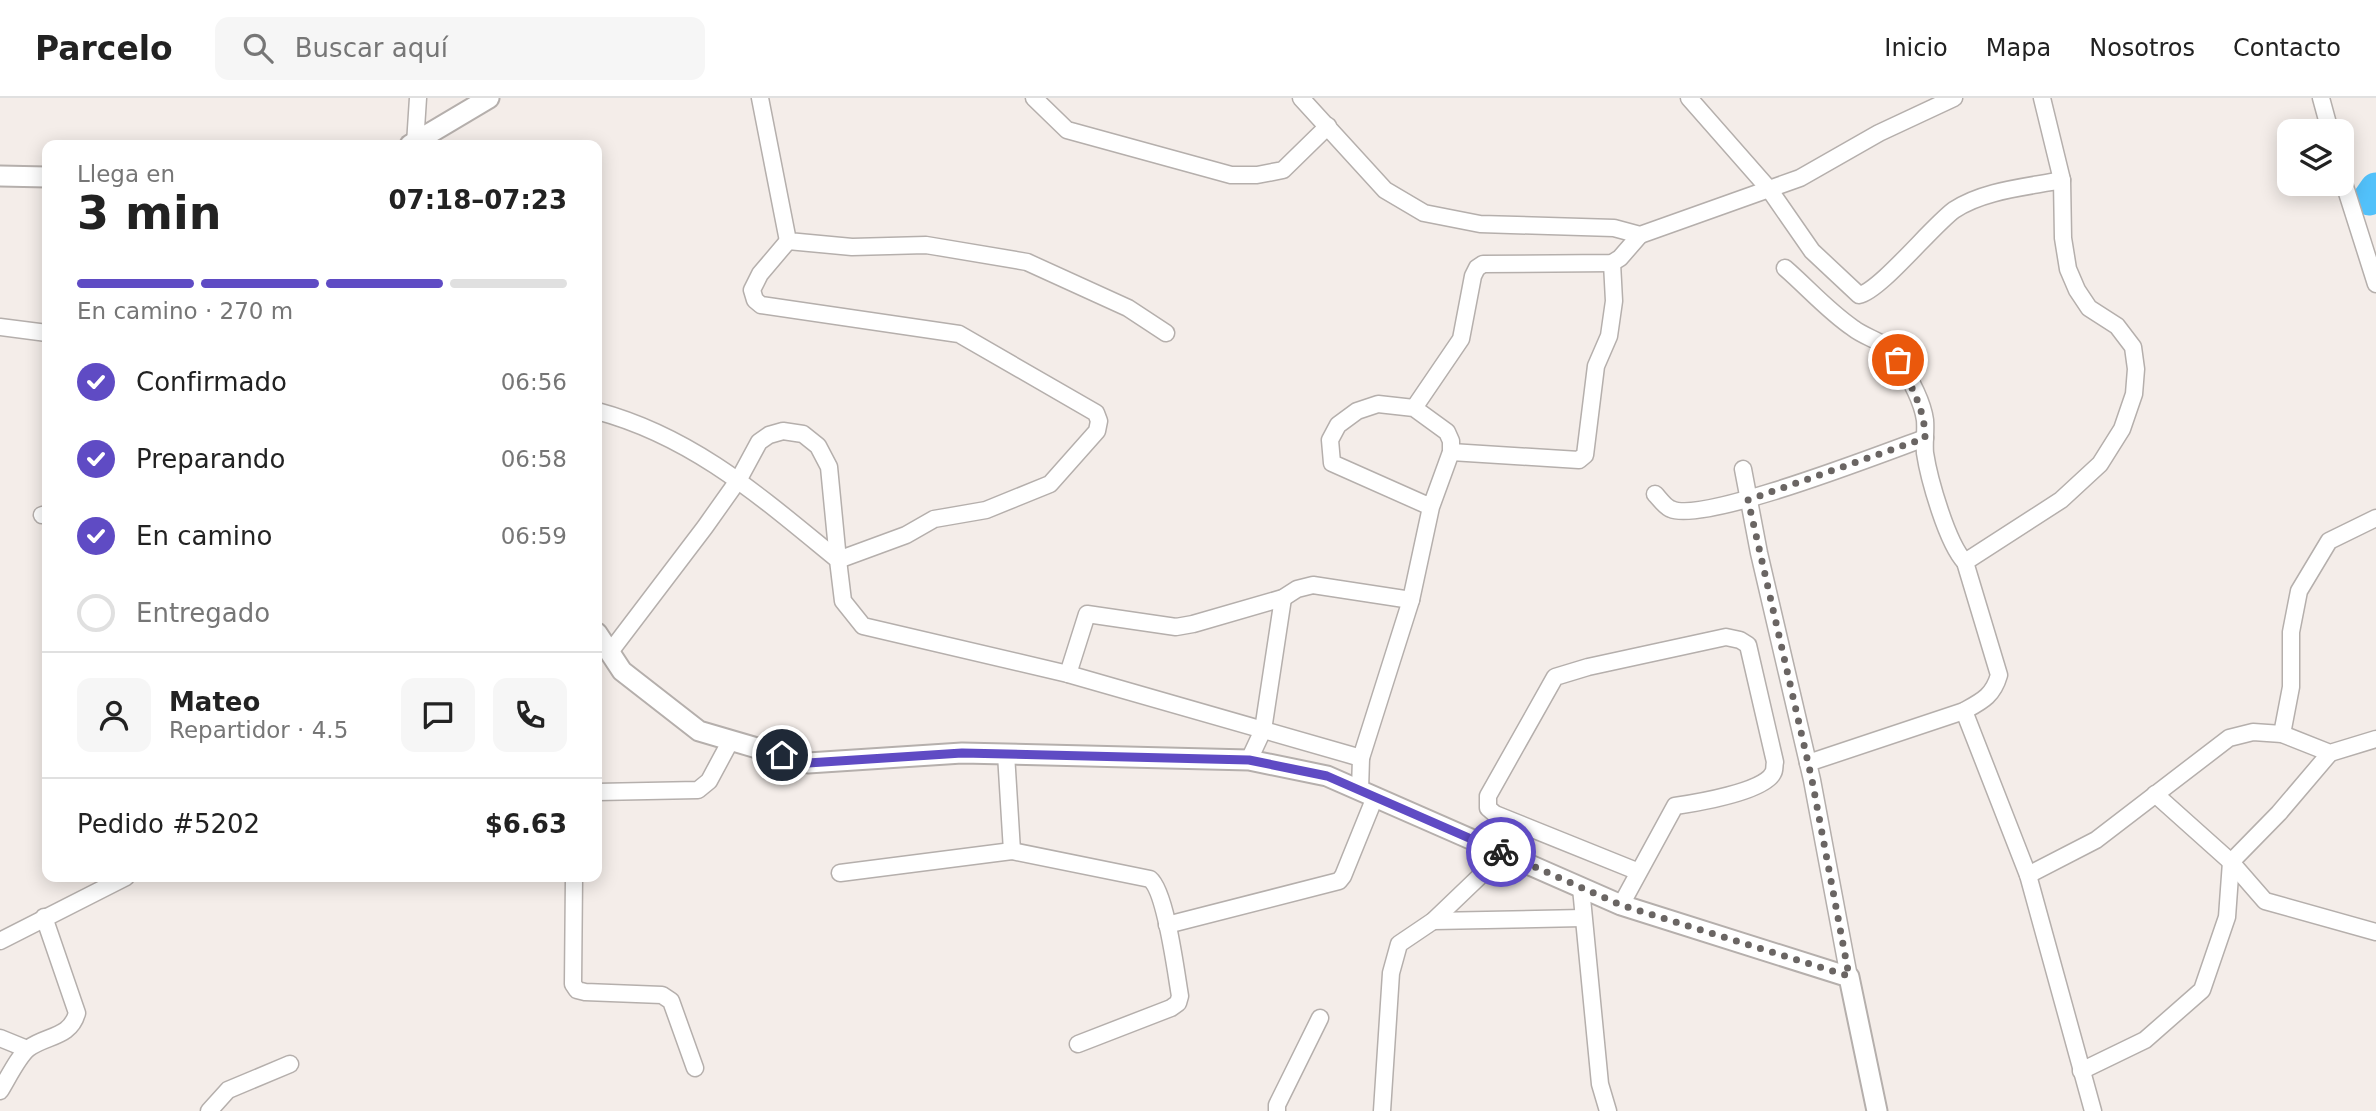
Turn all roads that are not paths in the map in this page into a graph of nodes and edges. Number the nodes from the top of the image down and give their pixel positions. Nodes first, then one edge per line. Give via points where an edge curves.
1 (418, 98) edge
2 (489, 98) edge
3 (760, 98) edge
4 (1034, 98) edge
5 (1301, 98) edge
6 (1689, 98) edge
7 (1954, 98) edge
8 (2042, 98) edge
9 (2321, 98) edge
10 (2327, 119) edge
11 (1328, 126) junction
12 (414, 140) edge
13 (421, 140) edge
14 (0, 176) edge
15 (42, 177) edge
16 (2062, 180) junction
17 (1769, 189) junction
18 (2348, 196) edge
19 (1640, 235) junction
20 (788, 241) junction
21 (1612, 263) junction
22 (1785, 268) dead end
23 (2376, 284) edge
24 (0, 327) edge
25 (42, 332) edge
26 (1166, 333) dead end
27 (1414, 408) junction
28 (602, 412) edge
29 (1925, 438) junction
30 (1451, 452) junction
31 (1743, 469) dead end
32 (738, 479) junction
33 (1655, 494) dead end
34 (1748, 500) junction
35 (1431, 507) junction
36 (2376, 518) edge
37 (838, 560) junction
38 (1965, 562) junction
39 (1283, 598) junction
40 (1411, 600) junction
41 (602, 640) edge
42 (610, 652) junction
43 (1068, 674) junction
44 (1964, 711) junction
45 (1263, 730) junction
46 (2282, 734) junction
47 (2376, 739) edge
48 (731, 740) junction
49 (2330, 753) junction
50 (1006, 754) junction
51 (1361, 758) junction
52 (1249, 760) junction
53 (1808, 763) junction
54 (602, 792) edge
55 (1367, 794) junction
56 (2155, 794) junction
57 (1012, 851) junction
58 (1503, 853) junction
59 (2231, 862) junction
60 (1639, 872) junction
61 (840, 873) dead end
62 (2028, 875) junction
63 (116, 882) edge
64 (574, 882) edge
65 (1581, 888) junction
66 (1621, 905) junction
67 (44, 917) junction
68 (1583, 918) junction
69 (1433, 921) junction
70 (1167, 925) junction
71 (2376, 932) edge
72 (0, 941) edge
73 (1849, 976) junction
74 (1320, 1018) dead end
75 (0, 1038) edge
76 (1078, 1044) dead end
77 (27, 1049) junction
78 (290, 1064) dead end
79 (695, 1068) dead end
80 (2081, 1071) junction
81 (0, 1091) edge
82 (209, 1111) edge
83 (1277, 1111) edge
84 (1382, 1111) edge
85 (1608, 1111) edge
86 (1877, 1111) edge
87 (2093, 1111) edge

1 - 12 street
2 - 13 street
3 - 20 street
4 - 11 street via 1067,130 1231,175 1283,170
5 - 11 street
6 - 17 street
7 - 17 street via 1879,133 1800,178
8 - 16 street
9 - 10 street
11 - 19 street via 1385,190 1424,213 1480,224 1614,228
14 - 15 street
16 - 17 street via 1984,197 1955,210 1873,290 1859,295 1812,251
16 - 38 street via 2068,269 2089,308 2117,326 2133,347 2134,394 2122,429 2101,464 2061,500
17 - 19 street
18 - 23 street
19 - 21 street
20 - 26 street via 852,247 926,245 1027,262 1128,308
20 - 37 street via 752,290 761,305 959,334 1096,414 1099,421 1097,431 1050,484 986,510 934,519 906,535
21 - 27 street via 1483,264 1477,268 1461,339
21 - 30 street via 1614,301 1609,336 1595,366 1585,455 1579,460
22 - 29 street via 1853,328 1892,350 1920,404
24 - 25 street
27 - 30 street via 1447,432
27 - 35 street via 1378,404 1357,411 1338,425 1330,440 1330,453 1332,463
28 - 32 street via 628,419
29 - 34 street
29 - 38 street via 1948,536
30 - 35 street
31 - 34 street
32 - 37 street
32 - 37 street via 759,442 769,435 783,431 803,434 818,446 830,467
32 - 42 street
33 - 34 street via 1670,509 1687,511
34 - 53 street
35 - 40 street
36 - 46 street via 2329,541 2299,591
37 - 43 street via 843,601 863,626
38 - 44 street via 1999,675 1985,700
39 - 40 street via 1313,585
39 - 43 street via 1176,626 1087,614
39 - 45 street
40 - 51 street
41 - 42 street
42 - 48 street via 622,671 699,732
43 - 45 street
44 - 53 street
44 - 62 street
45 - 51 street
45 - 52 street
46 - 49 street
46 - 56 street via 2253,732 2229,738
47 - 49 street
48 - 50 street via 808,763
48 - 54 street via 709,781 698,790
49 - 59 street
50 - 52 street
50 - 57 street
51 - 55 street
52 - 55 street via 1327,776
53 - 73 street
55 - 58 street
55 - 70 street via 1339,881
56 - 59 street
56 - 62 street via 2096,840
57 - 61 street
57 - 70 street via 1150,879 1156,883
58 - 65 street
58 - 69 street
59 - 71 street via 2265,901
59 - 80 street via 2227,917 2202,990 2145,1040
60 - 60 street via 1675,806 1715,800 1764,782 1773,774 1775,762 1748,645 1740,640 1726,637 1555,677 1488,796 1488,808 1495,814
60 - 66 street
62 - 80 street
63 - 67 street
64 - 79 street via 573,984 585,992 662,995 671,1001
65 - 66 street
65 - 68 street
66 - 73 street
67 - 72 street
67 - 77 street via 77,1013 68,1030
68 - 69 street
68 - 85 street via 1600,1084
69 - 84 street via 1399,944 1391,973
70 - 76 street via 1178,1003
73 - 86 street
74 - 83 street
75 - 77 street
77 - 81 street
78 - 82 street via 228,1090
80 - 87 street

